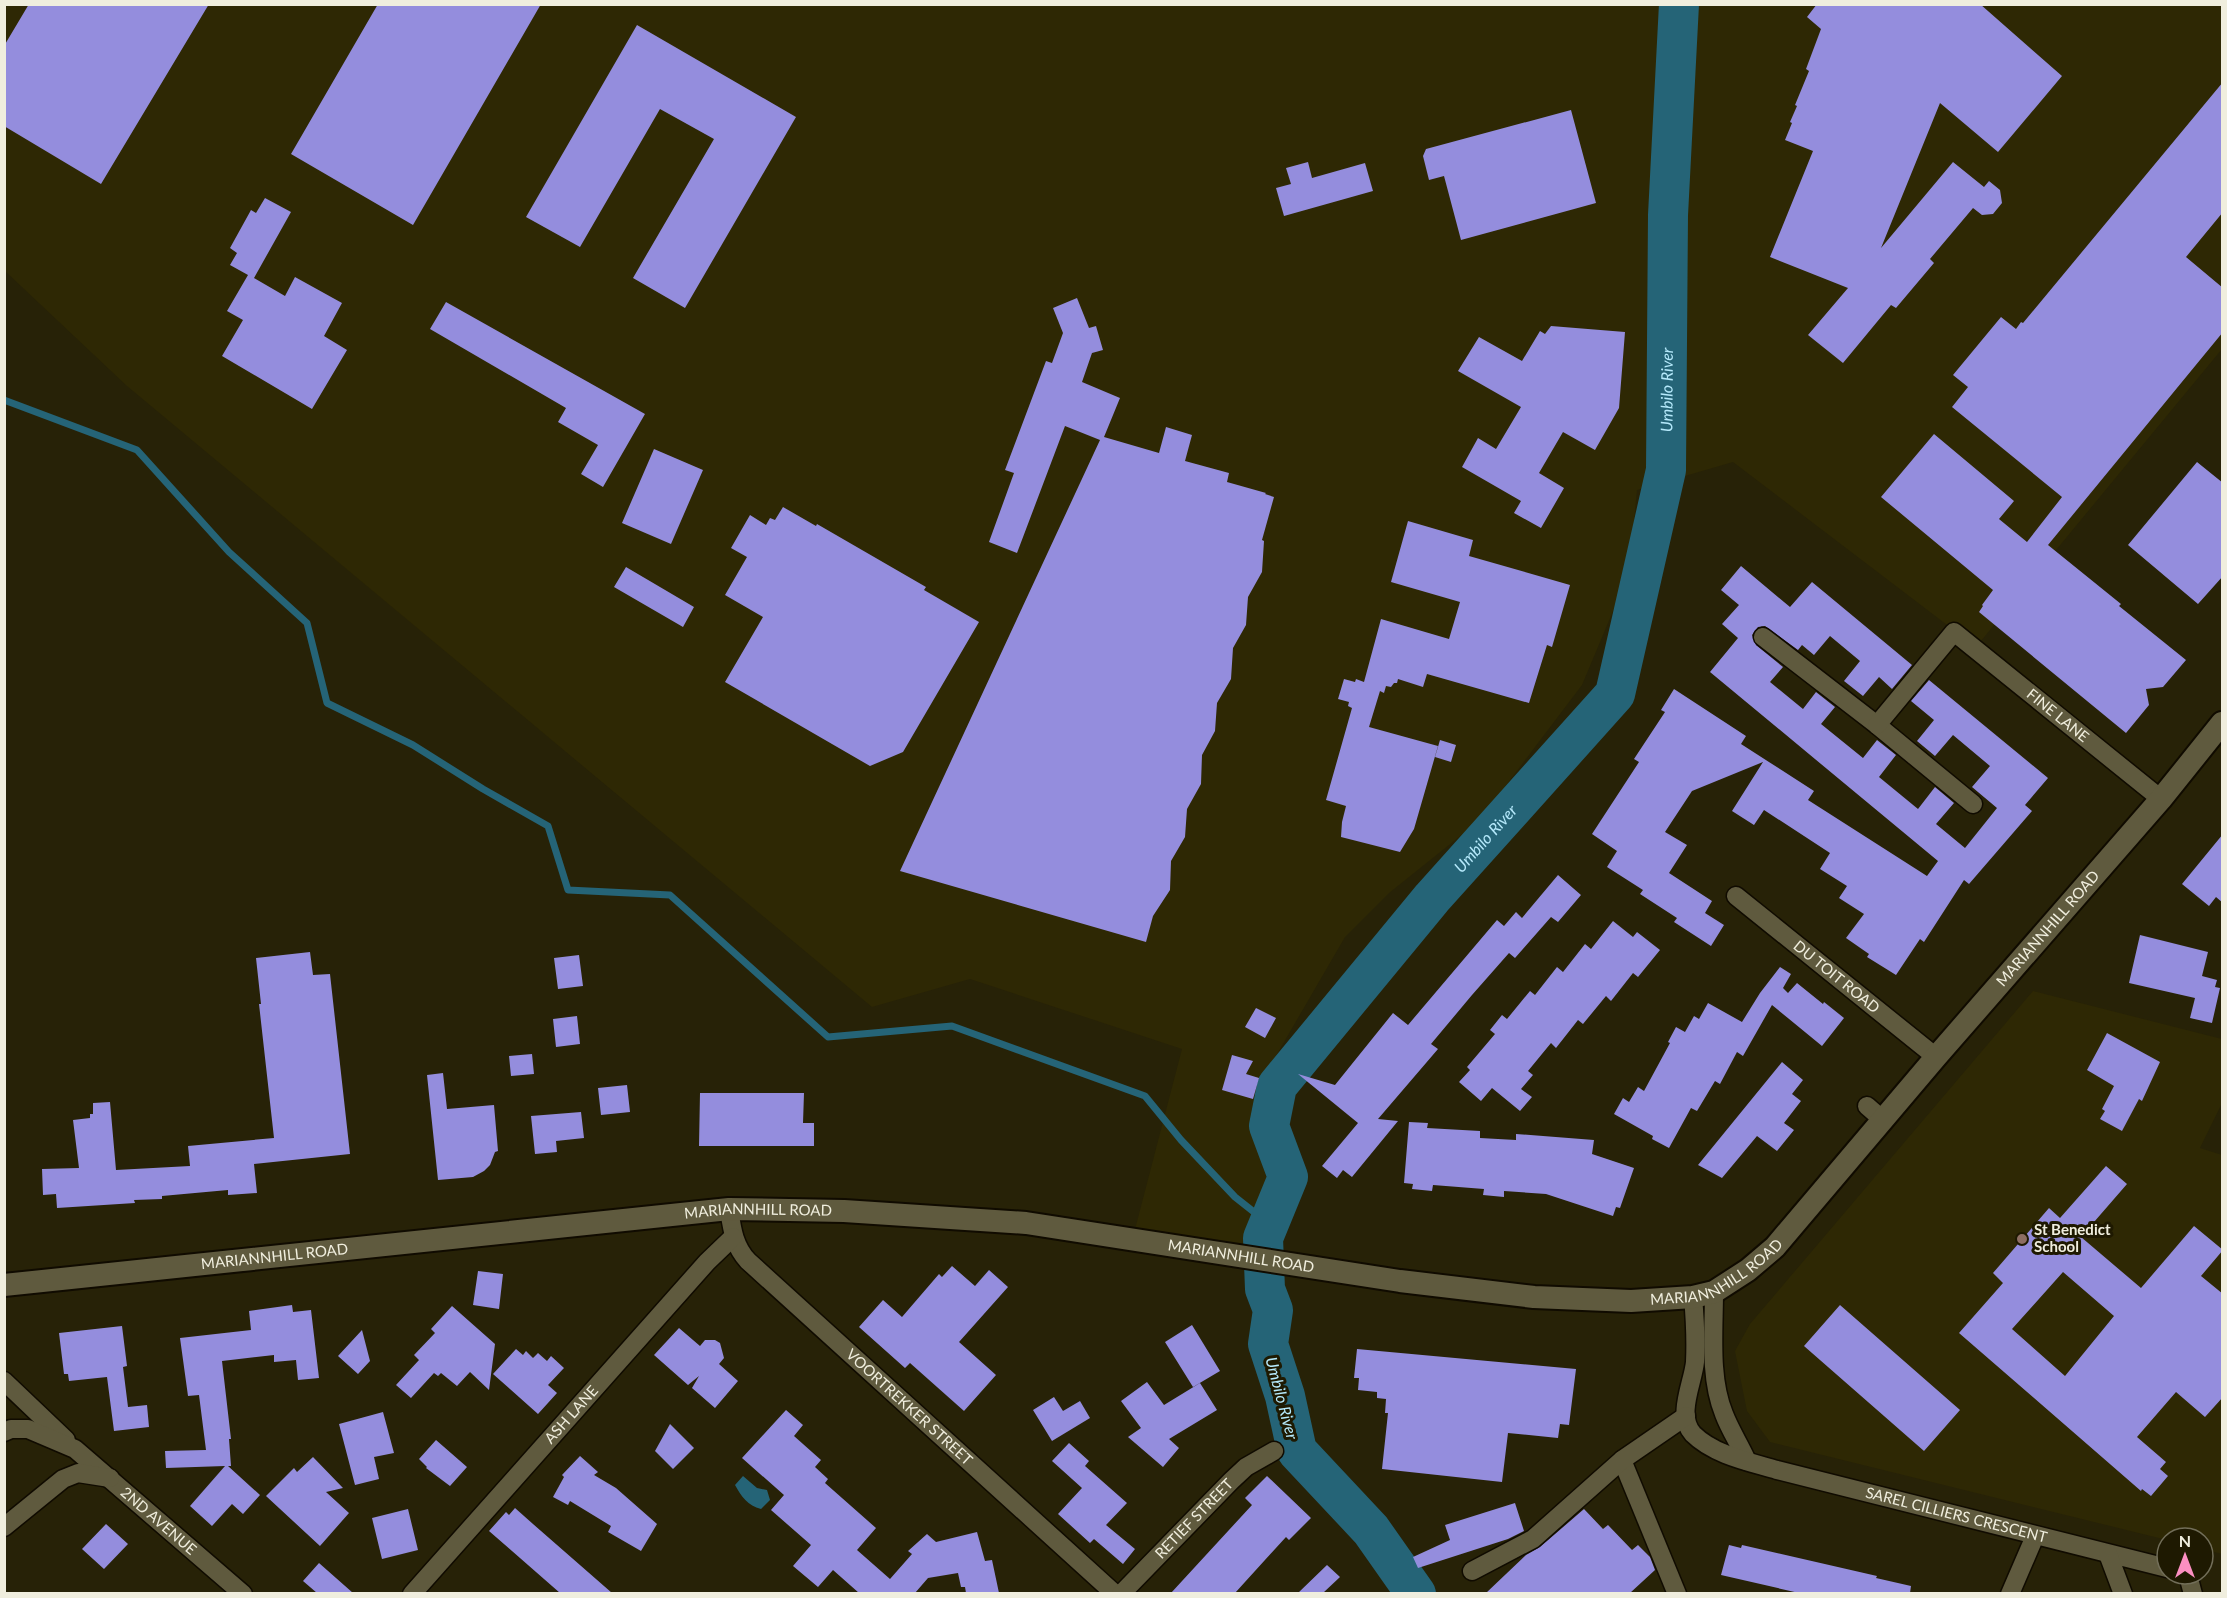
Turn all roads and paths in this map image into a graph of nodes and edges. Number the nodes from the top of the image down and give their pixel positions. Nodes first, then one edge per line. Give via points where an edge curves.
1 (1763, 637) dead end
2 (2223, 723) edge
3 (1877, 725) junction
4 (2161, 799) junction
5 (1973, 804) dead end
6 (1736, 896) dead end
7 (1936, 1057) junction
8 (729, 1209) junction
9 (733, 1237) junction
10 (4, 1285) edge
11 (1704, 1295) junction
12 (4, 1381) edge
13 (1686, 1416) junction
14 (4, 1432) edge
15 (75, 1449) junction
16 (1274, 1451) dead end
17 (1622, 1460) junction
18 (1747, 1461) junction
19 (110, 1478) junction
20 (4, 1527) edge
21 (2035, 1536) junction
22 (2108, 1554) junction
23 (2155, 1565) edge
24 (1472, 1571) dead end
25 (243, 1593) edge
26 (412, 1593) edge
27 (1114, 1593) edge
28 (1121, 1593) edge
29 (1677, 1593) edge
30 (2010, 1593) edge
31 (2123, 1593) edge

1 - 3 street
2 - 4 street, MARIANNHILL ROAD
3 - 4 street, FINE LANE via 1954,632
3 - 5 street
4 - 7 street, MARIANNHILL ROAD
6 - 7 street, DU TOIT ROAD
7 - 11 street, MARIANNHILL ROAD via 1875,1113 1775,1247 1748,1270
8 - 9 street, VOORTREKKER STREET
8 - 10 street, MARIANNHILL ROAD
8 - 11 street, MARIANNHILL ROAD via 911,1214 1026,1223 1303,1267 1534,1297 1631,1301
9 - 26 street, ASH LANE
9 - 27 street, VOORTREKKER STREET via 748,1261
11 - 13 street
11 - 18 street via 1719,1399
12 - 15 street, 2ND AVENUE
13 - 17 street
13 - 18 street, SAREL CILLIERS CRESCENT via 1689,1428 1703,1442
14 - 15 street, 2ND AVENUE via 28,1429
15 - 19 street, 2ND AVENUE
16 - 28 street, RETIEF STREET via 1246,1467
17 - 24 street via 1533,1539
17 - 29 street
18 - 21 street, SAREL CILLIERS CRESCENT
19 - 20 street via 78,1473 63,1479
19 - 25 street, 2ND AVENUE
21 - 22 street, SAREL CILLIERS CRESCENT
21 - 30 street
22 - 23 street, SAREL CILLIERS CRESCENT
22 - 31 street

